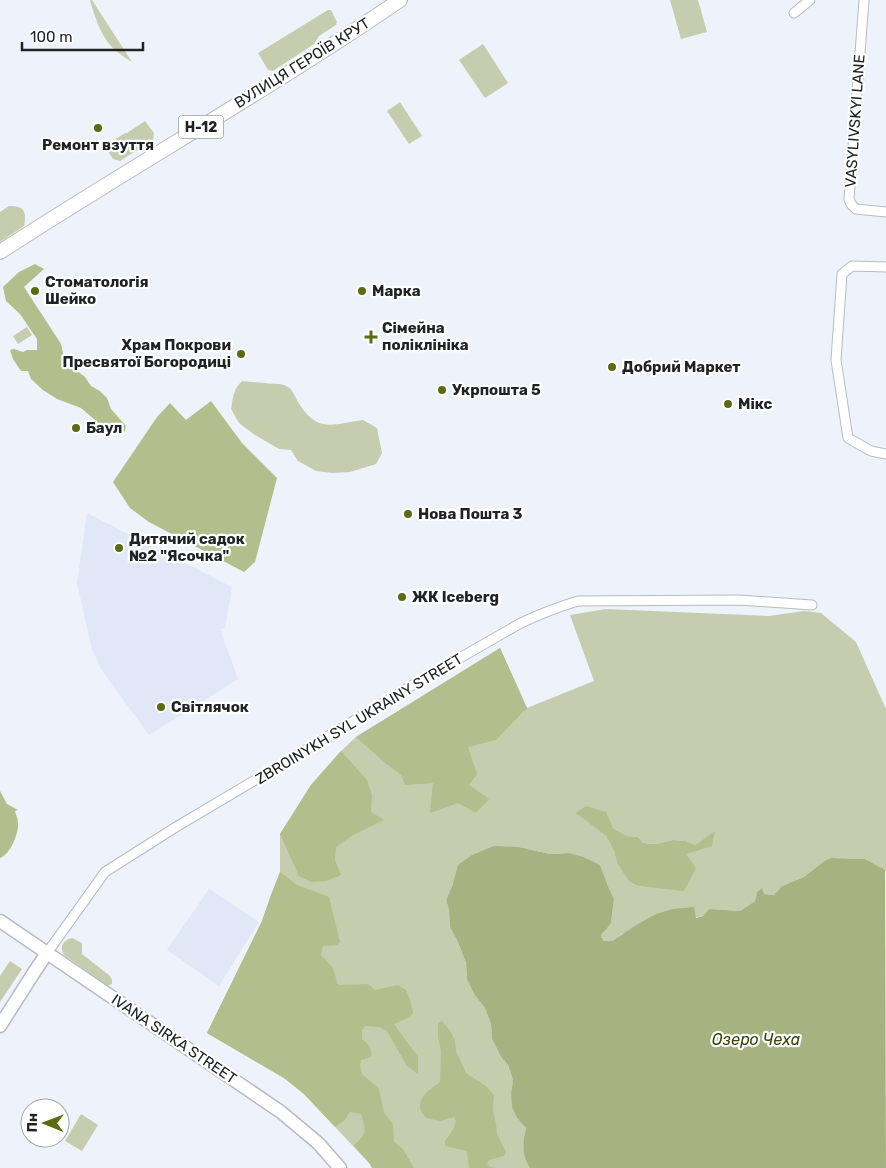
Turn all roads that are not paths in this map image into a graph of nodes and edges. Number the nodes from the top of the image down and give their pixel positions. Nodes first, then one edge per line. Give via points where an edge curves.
1 (400, 0) edge
2 (810, 0) edge
3 (864, 0) edge
4 (794, 13) dead end
5 (886, 212) edge
6 (0, 252) edge
7 (886, 267) edge
8 (886, 454) edge
9 (812, 605) dead end
10 (0, 921) edge
11 (47, 953) junction
12 (0, 1026) edge
13 (340, 1168) edge

1 - 6 main road, ВУЛИЦЯ ГЕРОЇВ КРУТ / Н-12
2 - 4 street
3 - 5 street, VASYLIVSKYI LANE via 849,199 856,209
7 - 8 street via 852,266 842,274 836,360 848,438 871,451
9 - 11 street, ZBROINYKH SYL UKRAINY STREET via 739,600 578,601 537,615 416,683 104,872
10 - 11 street, IVANA SIRKA STREET
11 - 12 street, ZBROINYKH SYL UKRAINY STREET
11 - 13 street, IVANA SIRKA STREET via 281,1112 318,1143

